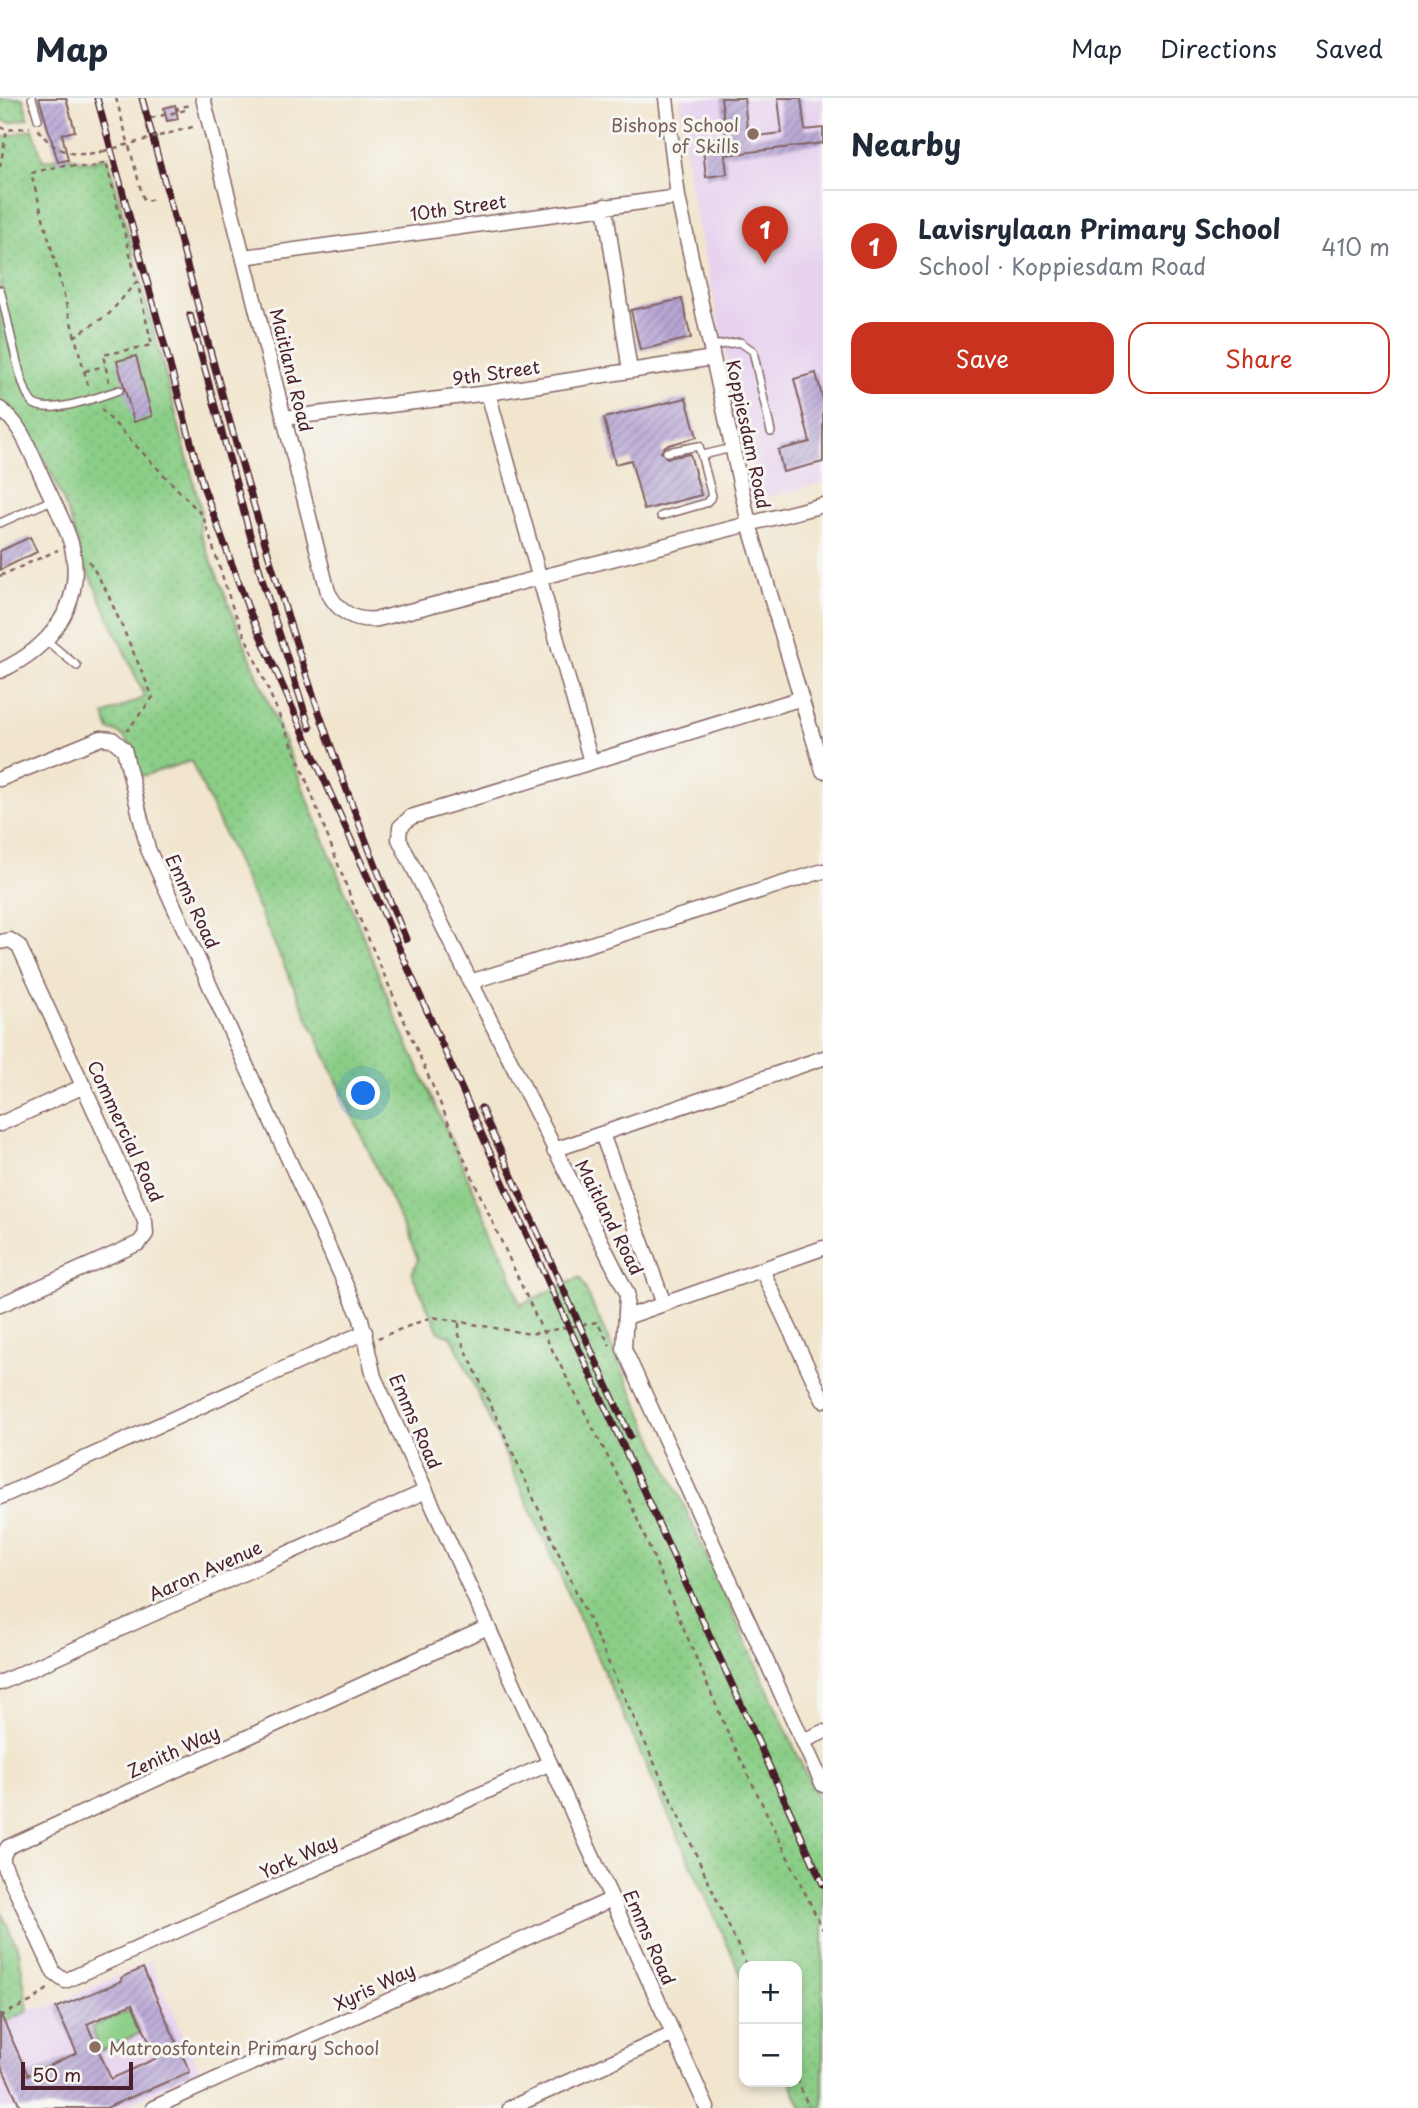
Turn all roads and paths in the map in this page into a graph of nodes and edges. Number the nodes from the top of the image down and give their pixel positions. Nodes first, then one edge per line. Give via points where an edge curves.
1 (32, 98) edge
2 (116, 98) edge
3 (203, 98) edge
4 (666, 98) edge
5 (189, 107) dead end
6 (151, 118) dead end
7 (24, 122) dead end
8 (36, 122) joint
9 (21, 126) junction
10 (194, 126) dead end
11 (0, 127) edge
12 (26, 128) dead end
13 (7, 130) junction
14 (128, 144) junction
15 (0, 167) edge
16 (678, 197) junction
17 (155, 199) dead end
18 (605, 206) junction
19 (243, 257) junction
20 (137, 281) junction
21 (0, 290) edge
22 (74, 337) junction
23 (712, 352) junction
24 (105, 366) junction
25 (630, 371) junction
26 (84, 372) junction
27 (119, 390) dead end
28 (111, 392) junction
29 (488, 393) junction
30 (92, 399) junction
31 (0, 409) edge
32 (284, 418) junction
33 (771, 432) dead end
34 (732, 448) junction
35 (667, 452) dead end
36 (703, 455) junction
37 (52, 500) junction
38 (823, 505) edge
39 (662, 516) dead end
40 (0, 523) edge
41 (749, 524) junction
42 (71, 543) junction
43 (0, 576) edge
44 (540, 577) junction
45 (47, 641) junction
46 (77, 666) dead end
47 (0, 671) edge
48 (799, 699) junction
49 (117, 741) junction
50 (591, 762) junction
51 (823, 771) edge
52 (0, 779) edge
53 (823, 871) edge
54 (5, 941) edge
55 (470, 982) junction
56 (823, 1058) edge
57 (84, 1086) junction
58 (0, 1124) edge
59 (602, 1134) junction
60 (554, 1150) junction
61 (823, 1248) edge
62 (762, 1270) junction
63 (664, 1304) junction
64 (0, 1305) edge
65 (627, 1317) junction
66 (459, 1323) junction
67 (542, 1330) junction
68 (366, 1337) junction
69 (622, 1343) junction
70 (823, 1400) edge
71 (426, 1491) junction
72 (0, 1497) edge
73 (488, 1627) junction
74 (0, 1684) edge
75 (823, 1732) edge
76 (803, 1741) junction
77 (550, 1763) junction
78 (823, 1785) edge
79 (612, 1899) junction
80 (823, 1930) edge
81 (745, 1961) edge
82 (61, 1980) junction
83 (0, 2016) edge
84 (673, 2034) junction
85 (800, 2087) edge
86 (153, 2108) edge
87 (510, 2108) edge
88 (707, 2108) edge
89 (809, 2108) edge

1 - 8 lane
2 - 14 path
3 - 19 street, Maitland Road
4 - 16 street, Koppiesdam Road
5 - 6 path
7 - 9 path
8 - 14 path, bridge via 57,150 84,156
9 - 12 path
9 - 13 path
10 - 14 path, bridge
11 - 13 path
13 - 15 path
14 - 17 path via 144,201
16 - 18 street, 10th Street
16 - 23 street, Koppiesdam Road
18 - 19 street, 10th Street
18 - 25 street
19 - 32 street, Maitland Road
20 - 22 path via 108,314
20 - 22 path via 106,162 90,168 64,165 32,173
20 - 24 path via 152,345 103,355
21 - 30 lane via 23,391 34,404 47,408
22 - 26 path
23 - 25 street, 9th Street
23 - 33 lane via 740,342 753,351
23 - 34 street, Koppiesdam Road
24 - 26 path
24 - 28 path
25 - 29 street, 9th Street
26 - 30 path
27 - 28 lane
28 - 30 lane
29 - 32 street, 9th Street
29 - 44 street
30 - 67 path via 203,516 232,606 299,761 352,901
31 - 37 street via 18,426
32 - 44 street, Maitland Road via 328,592 345,613 378,619
34 - 36 lane
34 - 41 street, Koppiesdam Road
35 - 36 lane via 697,445
36 - 39 lane via 712,496 709,502
37 - 40 lane
37 - 42 street
38 - 41 street
41 - 44 street
41 - 48 street, Koppiesdam Road
42 - 43 path
42 - 45 street via 75,573 70,600
42 - 49 path via 86,555 106,590 153,696
44 - 50 street
45 - 46 lane
45 - 47 street
48 - 50 street
48 - 51 street, Koppiesdam Road
49 - 52 street via 101,738
49 - 68 street, Emms Road via 126,754 148,849
50 - 55 street, Maitland Road via 411,817 400,827 400,844
53 - 55 street
54 - 57 street, Commercial Road via 19,946
55 - 60 street, Maitland Road
56 - 59 street
57 - 58 street
57 - 64 street, Commercial Road via 145,1221 146,1234 139,1243
59 - 60 street
59 - 63 street
60 - 65 street, Maitland Road via 626,1293
61 - 62 street
62 - 63 street
62 - 70 street
63 - 65 street
65 - 69 street, Maitland Road
66 - 67 path via 510,1333
66 - 68 path via 432,1317
66 - 81 path via 459,1335
67 - 69 path via 597,1322 610,1346
67 - 80 path via 624,1488 728,1733
68 - 71 street, Emms Road via 374,1377
68 - 72 street
69 - 76 street
71 - 73 street, Emms Road
71 - 74 street, Aaron Avenue
73 - 77 street, Emms Road
73 - 82 street, Zenith Way via 8,1847 3,1863
75 - 76 street
76 - 78 street
77 - 79 street, Emms Road
77 - 82 street, York Way
79 - 84 street, Emms Road
79 - 86 street, Xyris Way
82 - 83 path
84 - 87 street
84 - 88 street, Emms Road
85 - 89 path

